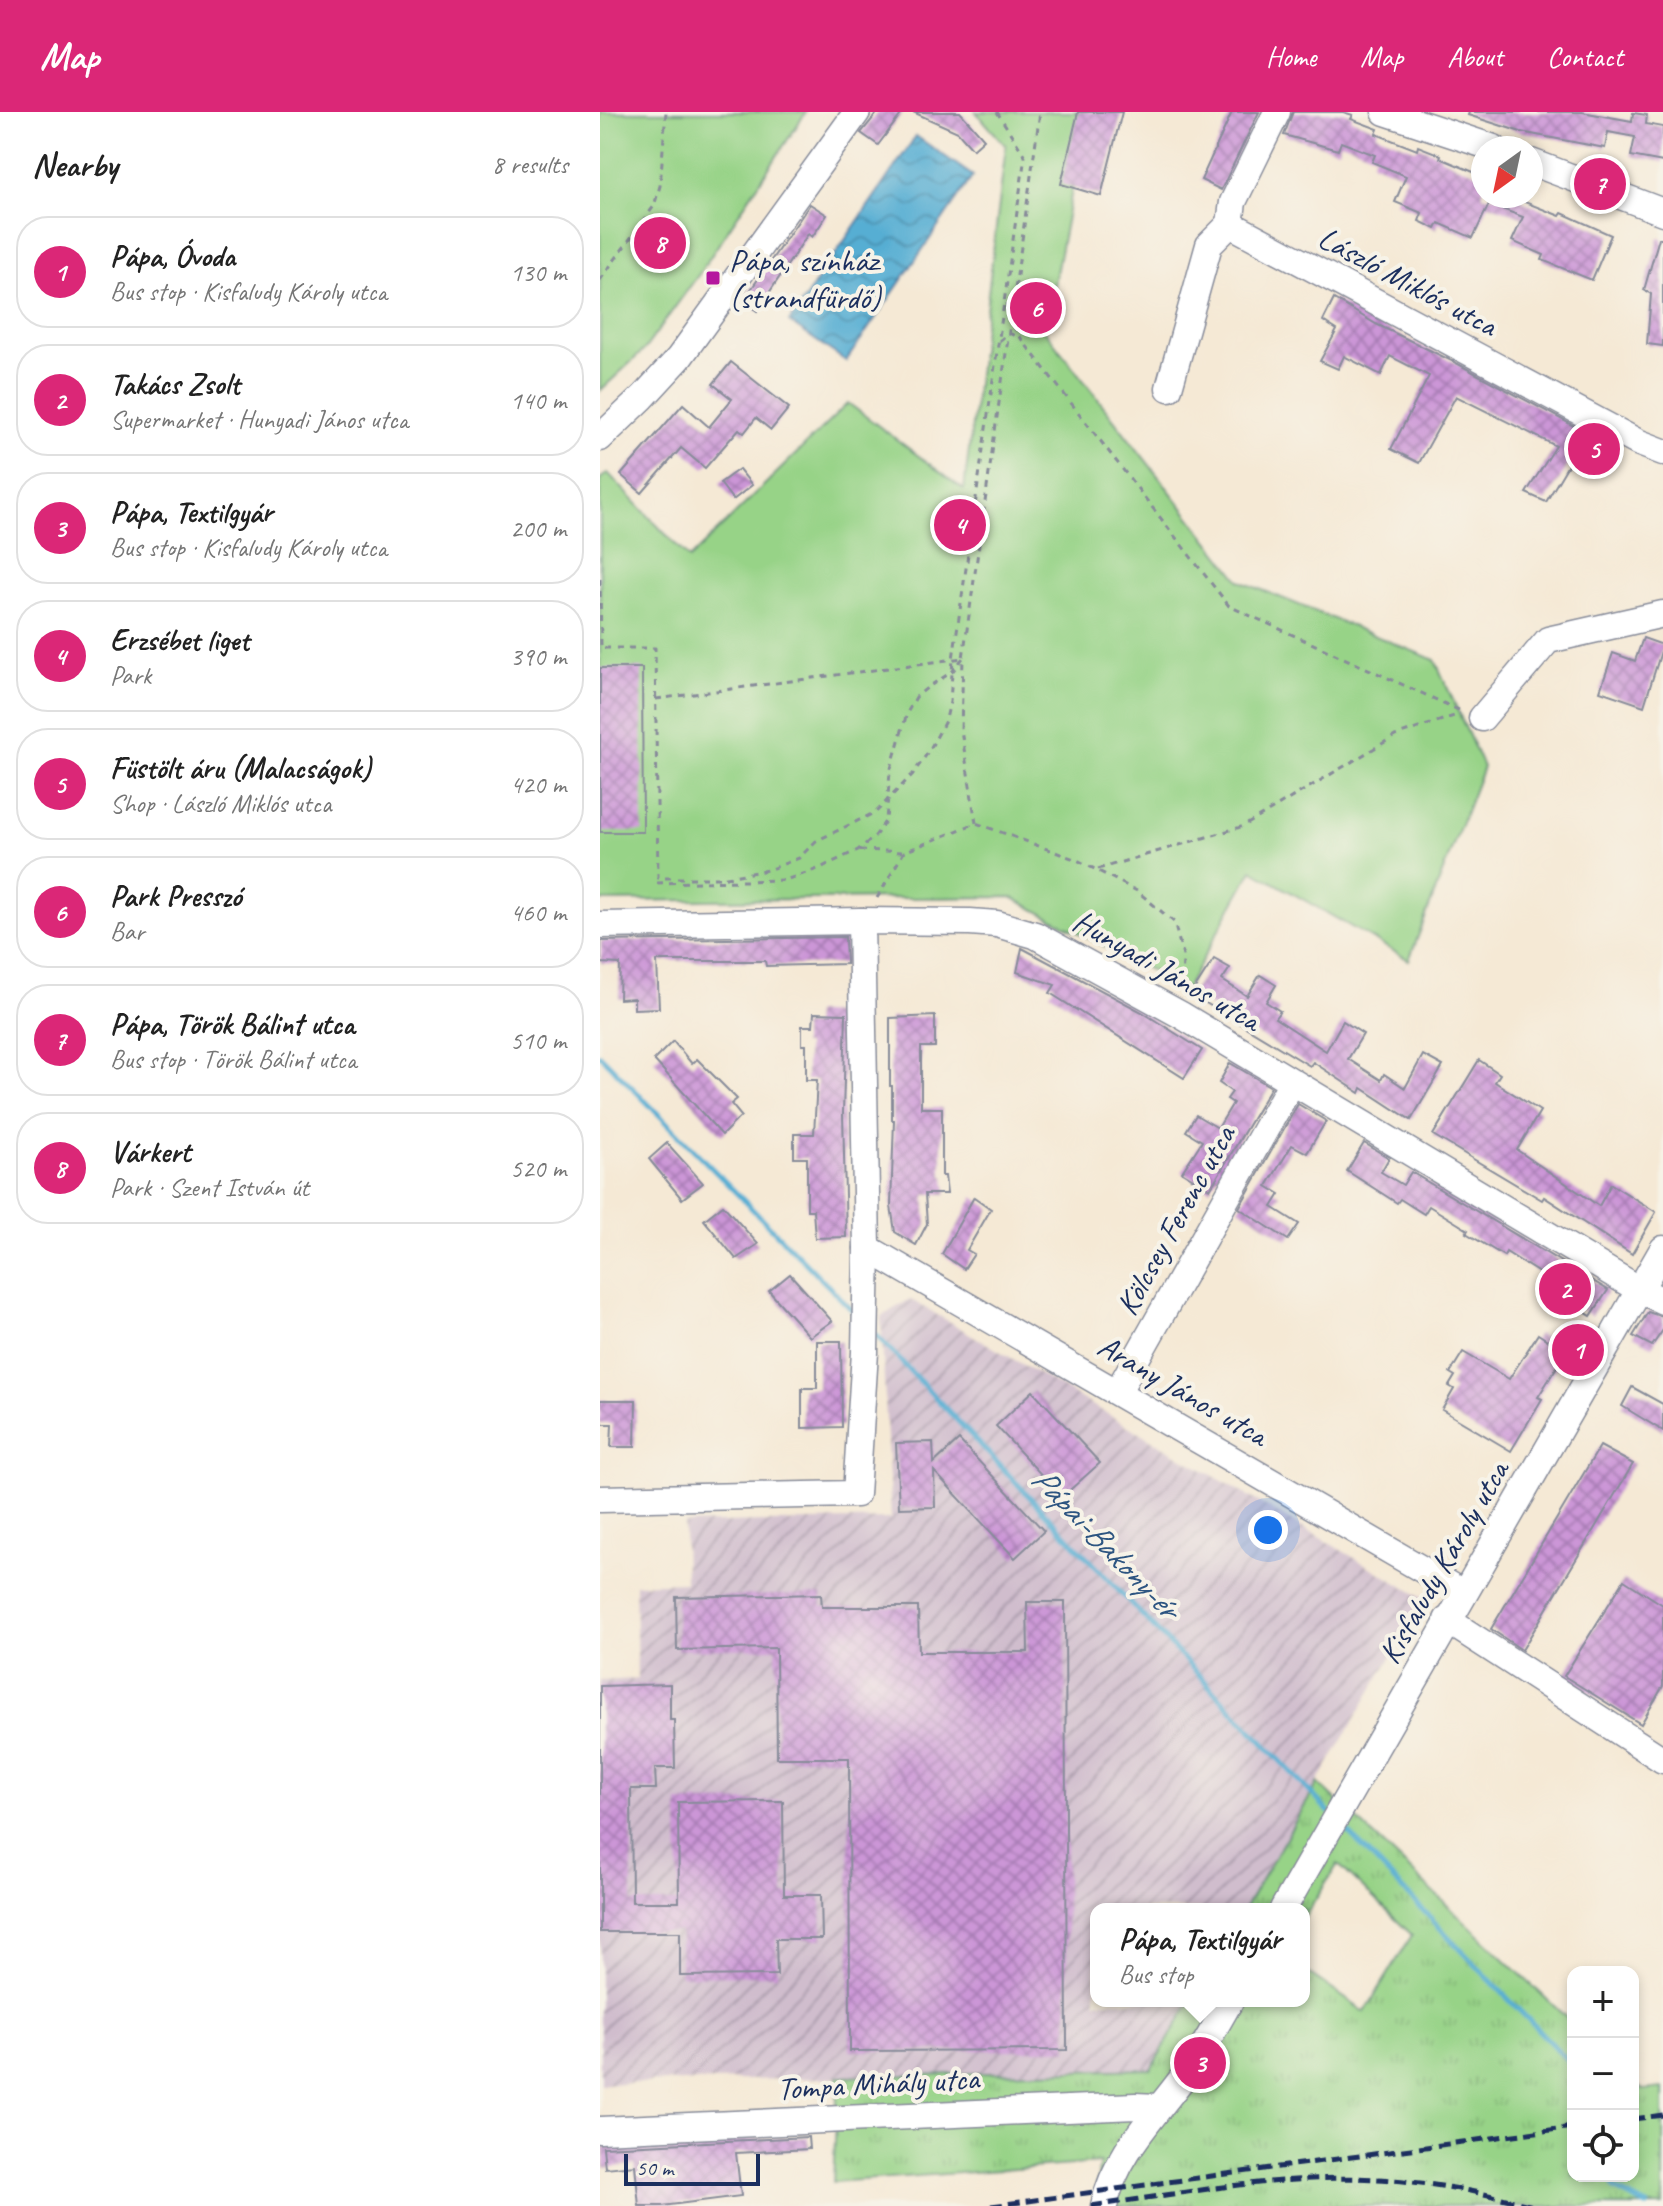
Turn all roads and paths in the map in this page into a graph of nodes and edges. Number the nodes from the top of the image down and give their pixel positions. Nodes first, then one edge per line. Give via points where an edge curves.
1 (666, 112) edge
2 (857, 112) edge
3 (997, 112) edge
4 (1040, 112) edge
5 (1277, 112) edge
6 (1385, 112) edge
7 (1455, 122) edge
8 (1476, 136) edge
9 (1543, 167) edge
10 (1663, 212) edge
11 (1231, 216) junction
12 (600, 280) edge
13 (1005, 299) junction
14 (1011, 321) junction
15 (1009, 333) junction
16 (1022, 340) junction
17 (999, 341) junction
18 (1169, 388) dead end
19 (600, 438) edge
20 (1663, 452) edge
21 (600, 579) edge
22 (1663, 614) edge
23 (963, 658) junction
24 (953, 659) junction
25 (952, 672) junction
26 (656, 699) junction
27 (1473, 715) junction
28 (889, 800) junction
29 (976, 823) junction
30 (858, 850) junction
31 (904, 852) junction
32 (1097, 869) junction
33 (657, 881) junction
34 (886, 883) dead end
35 (861, 921) junction
36 (600, 925) edge
37 (1181, 1015) junction
38 (1292, 1082) junction
39 (867, 1248) junction
40 (1663, 1249) edge
41 (917, 1276) junction
42 (1651, 1295) edge
43 (866, 1305) junction
44 (1118, 1391) junction
45 (600, 1499) edge
46 (1463, 1593) junction
47 (1447, 1620) junction
48 (1663, 1760) edge
49 (1286, 1903) edge
50 (1227, 2007) edge
51 (1158, 2107) junction
52 (600, 2130) edge
53 (1104, 2206) edge

1 - 12 path via 654,206
2 - 19 street via 679,358
3 - 13 path via 1025,156
4 - 14 path
5 - 11 street
6 - 7 street
7 - 8 street
9 - 10 street
11 - 18 street via 1209,245
11 - 20 street, László Miklós utca via 1623,435
13 - 14 path
13 - 17 path
14 - 15 path
14 - 16 path
15 - 16 path
15 - 17 path
15 - 23 path
16 - 27 path via 1229,606
17 - 24 path
21 - 26 path via 601,648 655,648
22 - 27 street via 1548,640
23 - 24 path
23 - 25 path
23 - 29 path via 961,730
24 - 25 path
24 - 26 path
25 - 28 path via 946,719 921,763
25 - 28 path via 916,697 907,713 890,772
26 - 33 path
27 - 32 path via 1395,736 1244,826
28 - 30 path via 886,820
28 - 33 path via 876,812 816,841 799,858 768,870
29 - 31 path
29 - 32 path
30 - 31 path
30 - 33 path via 785,880
31 - 34 path
32 - 37 path via 1137,891 1174,922 1183,956
35 - 36 street, Hunyadi János utca
35 - 37 street, Hunyadi János utca via 1017,928
35 - 39 street
37 - 38 street, Hunyadi János utca
38 - 42 street, Hunyadi János utca
38 - 44 street, Kölcsey Ferenc utca
39 - 41 street, Arany János utca
39 - 43 street
40 - 42 street, Kisfaludy Károly utca
41 - 43 street via 900,1281
41 - 44 street, Arany János utca
42 - 46 street, Kisfaludy Károly utca
43 - 45 street via 856,1494
44 - 46 street, Arany János utca
46 - 47 street, Kisfaludy Károly utca
47 - 48 street
47 - 49 street, Kisfaludy Károly utca
50 - 51 street via 1198,2057
51 - 52 street, Tompa Mihály utca
51 - 53 street via 1136,2134

